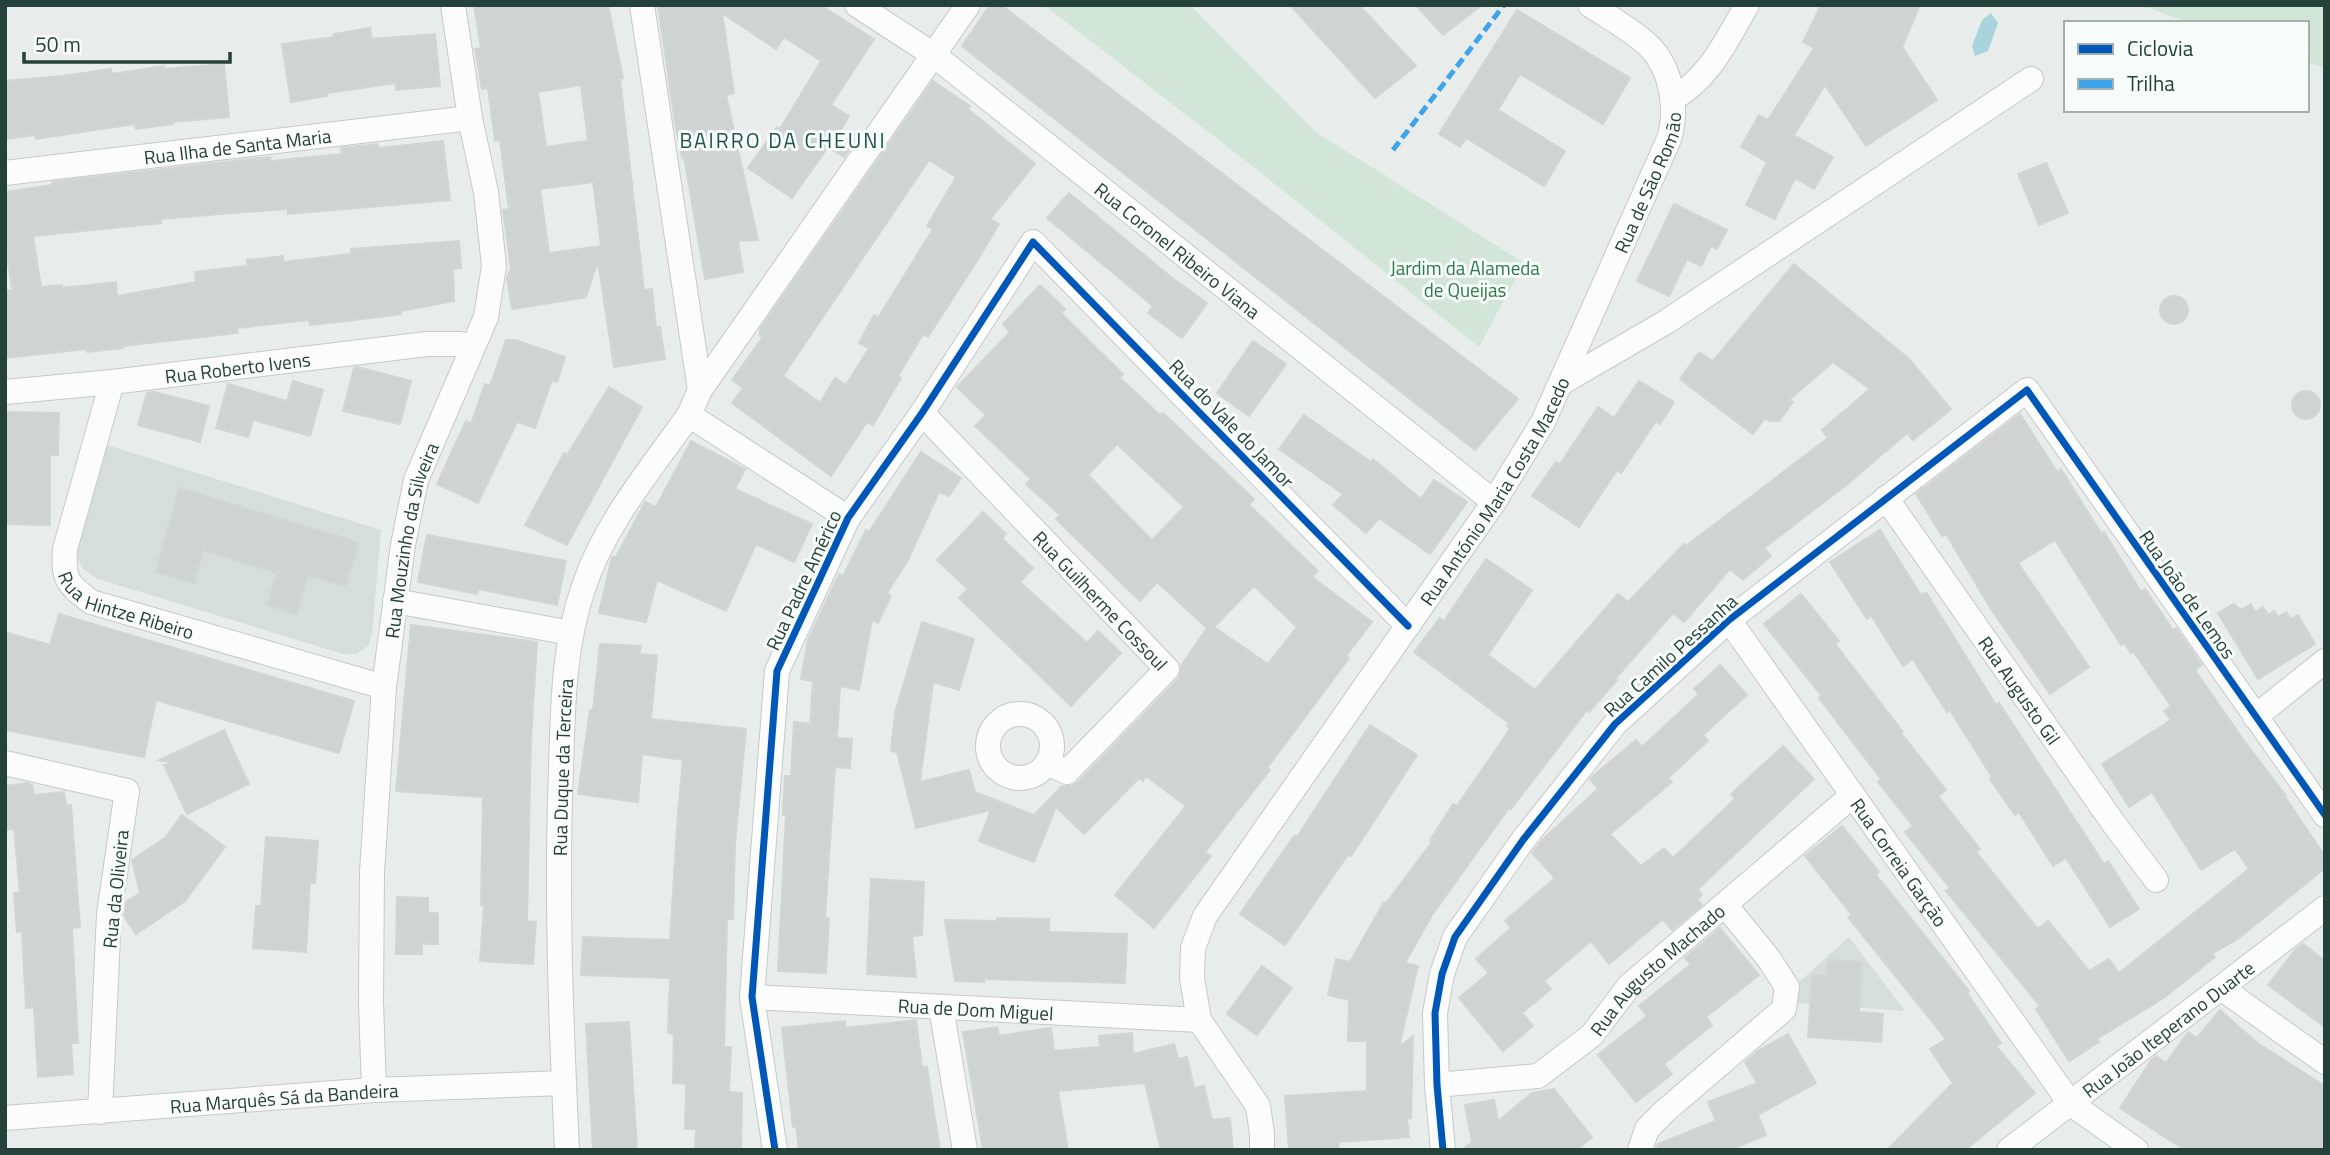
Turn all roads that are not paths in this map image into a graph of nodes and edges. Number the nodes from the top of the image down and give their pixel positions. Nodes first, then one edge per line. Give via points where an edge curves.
1 (453, 5) edge
2 (642, 5) edge
3 (857, 5) edge
4 (968, 5) edge
5 (1590, 5) edge
6 (1747, 5) edge
7 (934, 55) junction
8 (2031, 79) dead end
9 (1672, 99) junction
10 (470, 118) junction
11 (5, 173) edge
12 (1033, 243) joint
13 (472, 348) junction
14 (112, 382) junction
15 (1563, 382) junction
16 (700, 390) junction
17 (2027, 390) joint
18 (5, 392) edge
19 (922, 413) junction
20 (688, 415) junction
21 (1886, 498) junction
22 (1494, 502) junction
23 (848, 518) junction
24 (395, 601) junction
25 (1729, 620) junction
26 (1408, 626) junction
27 (570, 633) junction
28 (2325, 661) edge
29 (384, 687) junction
30 (2255, 717) junction
31 (5, 763) edge
32 (1047, 763) dead end
33 (1853, 795) junction
34 (2325, 815) edge
35 (2156, 880) dead end
36 (1726, 906) junction
37 (2325, 908) edge
38 (2221, 988) junction
39 (752, 997) junction
40 (942, 1007) junction
41 (1199, 1020) junction
42 (2325, 1062) edge
43 (564, 1083) junction
44 (1437, 1085) junction
45 (374, 1090) junction
46 (2070, 1103) junction
47 (100, 1112) junction
48 (5, 1118) edge
49 (567, 1150) edge
50 (775, 1150) edge
51 (965, 1150) edge
52 (1262, 1150) edge
53 (1443, 1150) edge
54 (1640, 1150) edge
55 (2009, 1150) edge
56 (2136, 1150) edge

1 - 10 street, Rua Mouzinho da Silveira
2 - 16 street
3 - 7 street, Rua Coronel Ribeiro Viana
4 - 7 street
5 - 9 street, Rua de São Romão via 1650,48 1663,68
6 - 9 street via 1712,66
7 - 16 street
7 - 22 street, Rua Coronel Ribeiro Viana
8 - 15 street, Rua António Maria Costa Macedo via 1666,322
9 - 15 street, Rua de São Romão via 1670,139
10 - 11 street, Rua Ilha de Santa Maria
10 - 13 street, Rua Mouzinho da Silveira via 486,192 494,266 486,317
12 - 19 street, Rua Padre Américo
12 - 26 street, Rua do Vale do Jamor
13 - 14 street, Rua Roberto Ivens via 427,344
13 - 24 street, Rua Mouzinho da Silveira via 416,480
14 - 18 street, Rua Roberto Ivens
14 - 29 street, Rua Hintze Ribeiro via 65,549 63,571 70,586 91,602
15 - 22 street, Rua António Maria Costa Macedo
16 - 20 street
17 - 21 street, Rua Camilo Pessanha
17 - 30 street, Rua João de Lemos
19 - 23 street, Rua Padre Américo
19 - 32 street, Rua Guilherme Cossoul via 1167,669 1067,772
20 - 23 street
20 - 27 street, Rua Duque da Terceira via 603,542
21 - 25 street, Rua Camilo Pessanha
21 - 35 street, Rua Augusto Gil
22 - 26 street, Rua António Maria Costa Macedo
23 - 39 street, Rua Padre Américo via 777,671
24 - 27 street
24 - 29 street, Rua Mouzinho da Silveira
25 - 33 street, Rua Correia Garção
25 - 44 street, Rua Camilo Pessanha via 1615,724 1523,840 1455,937 1435,1013
26 - 41 street, Rua António Maria Costa Macedo via 1205,916 1193,948
27 - 43 street, Rua Duque da Terceira via 558,832
28 - 30 street
29 - 45 street, Rua Mouzinho da Silveira via 372,872
30 - 34 street, Rua João de Lemos
31 - 47 street, Rua da Oliveira via 127,790 109,914
33 - 36 street, Rua Augusto Machado
33 - 46 street, Rua Correia Garção
36 - 44 street, Rua Augusto Machado via 1629,986 1592,1035 1538,1076
36 - 54 street via 1787,987 1784,1009 1665,1111 1647,1129
37 - 38 street, Rua João Iteperano Duarte
38 - 42 street
38 - 46 street, Rua João Iteperano Duarte
39 - 40 street, Rua de Dom Miguel
39 - 50 street, Rua Padre Américo
40 - 41 street, Rua de Dom Miguel
40 - 51 street
41 - 52 street, Rua António Maria Costa Macedo via 1258,1106
43 - 45 street, Rua Marquês Sá da Bandeira
43 - 49 street, Rua Duque da Terceira
44 - 53 street, Rua Camilo Pessanha
45 - 47 street, Rua Marquês Sá da Bandeira
46 - 55 street, Rua João Iteperano Duarte
46 - 56 street, Rua Correia Garção
47 - 48 street, Rua Marquês Sá da Bandeira

